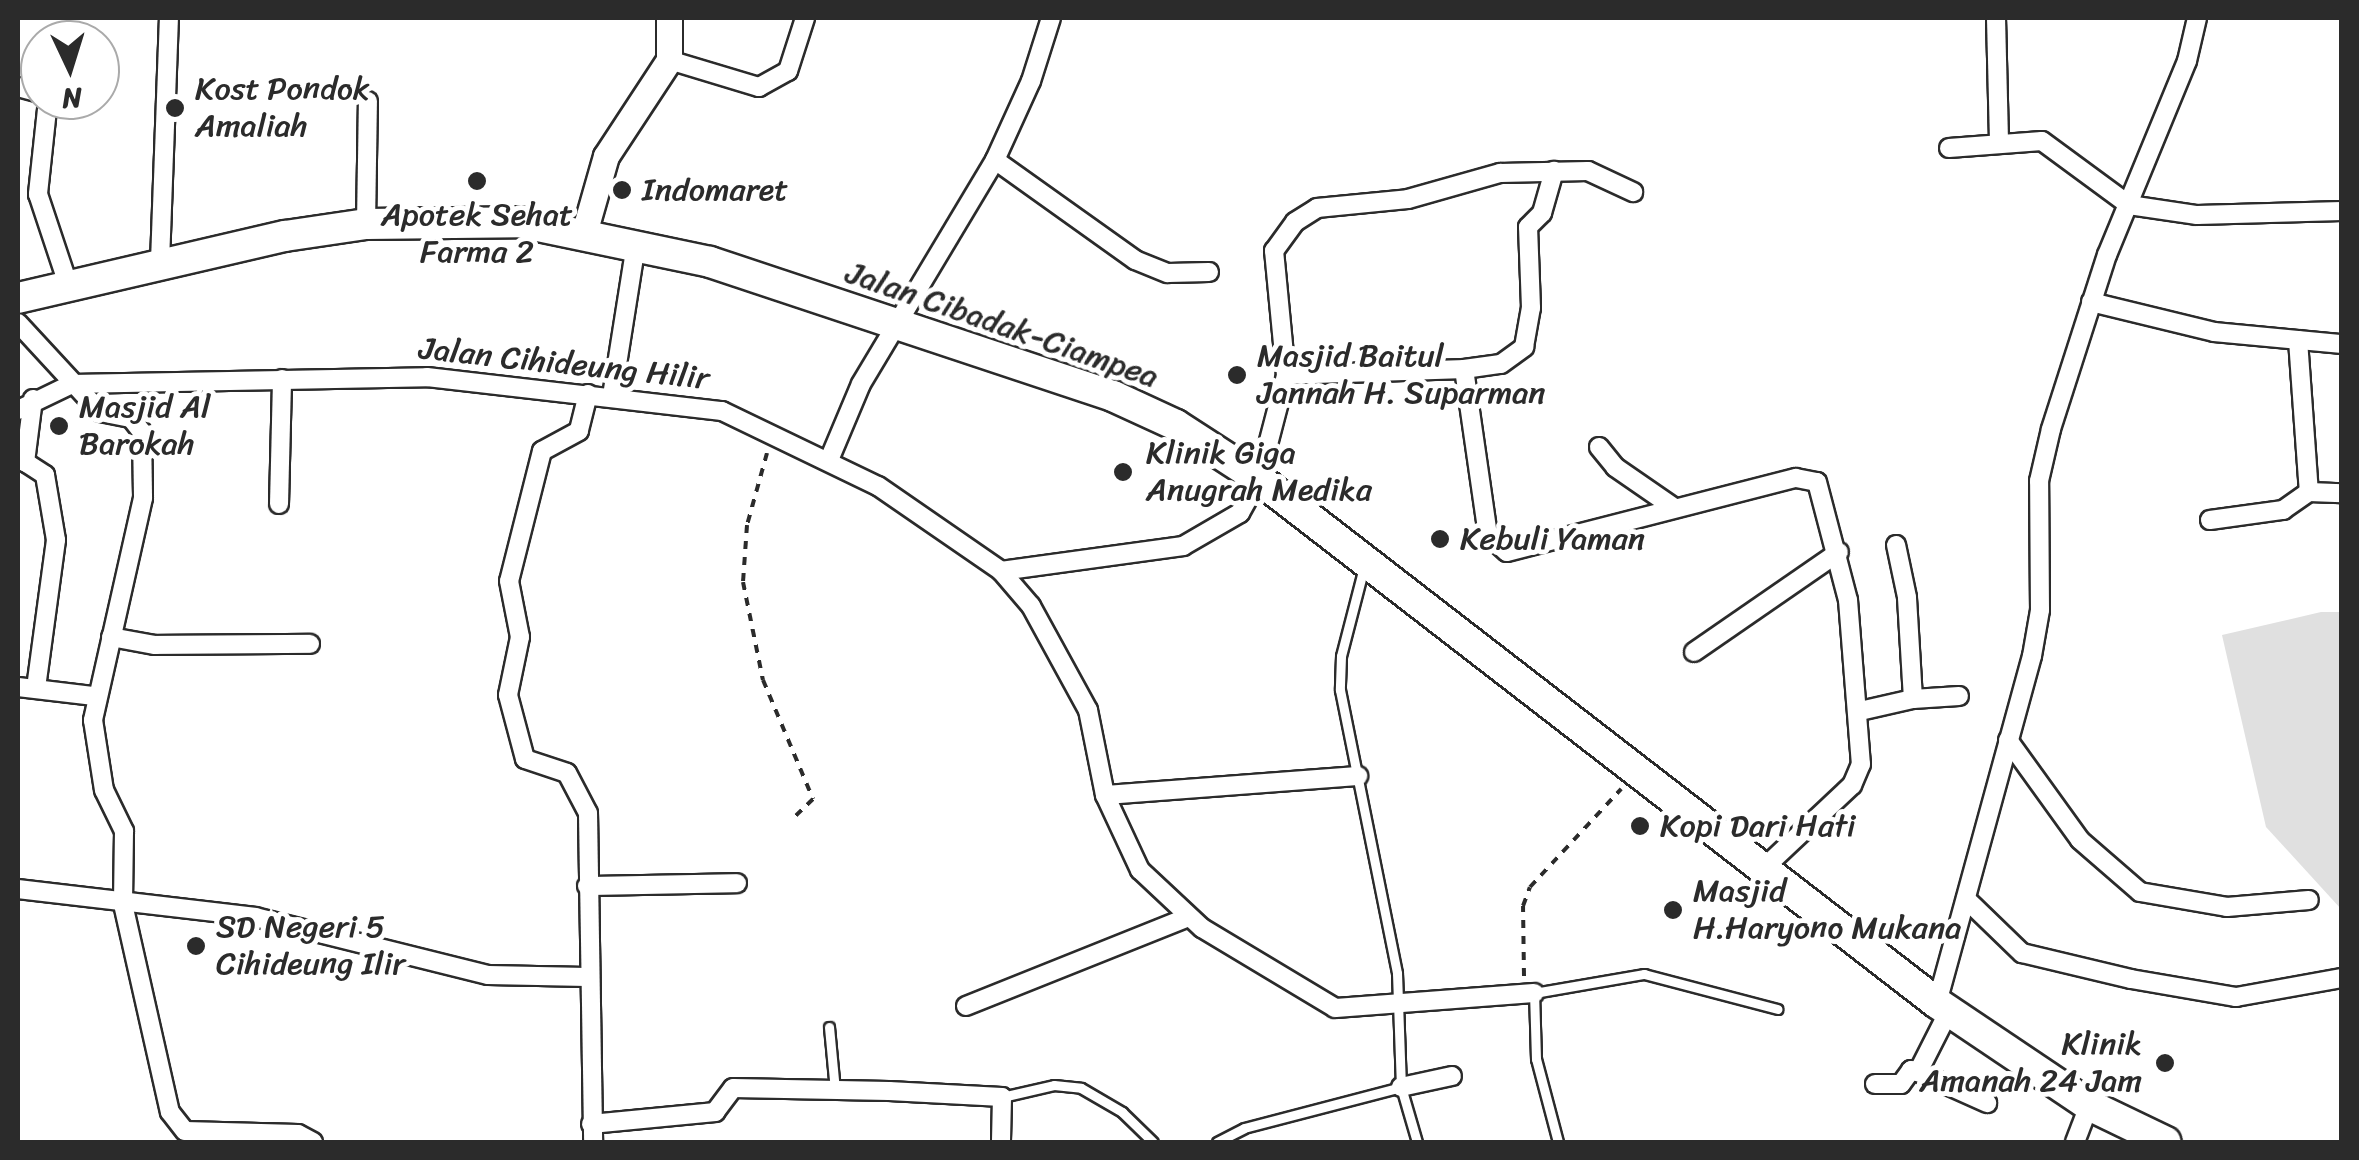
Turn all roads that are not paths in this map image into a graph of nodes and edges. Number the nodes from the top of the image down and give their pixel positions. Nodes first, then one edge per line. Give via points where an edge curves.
1 (169, 18) edge
2 (671, 18) edge
3 (805, 18) edge
4 (1050, 18) edge
5 (1996, 18) edge
6 (2197, 18) edge
7 (668, 60) junction
8 (368, 101) dead end
9 (46, 120) edge
10 (1999, 141) junction
11 (1949, 148) dead end
12 (995, 160) junction
13 (1554, 171) junction
14 (1633, 192) dead end
15 (2129, 205) junction
16 (2342, 211) edge
17 (366, 224) junction
18 (584, 233) junction
19 (636, 245) junction
20 (160, 262) junction
21 (1209, 272) dead end
22 (68, 284) junction
23 (18, 298) edge
24 (2091, 302) junction
25 (18, 323) edge
26 (896, 326) junction
27 (2298, 340) junction
28 (2342, 344) edge
29 (1464, 370) junction
30 (1286, 376) junction
31 (282, 379) junction
32 (72, 384) junction
33 (588, 394) junction
34 (612, 396) junction
35 (26, 405) edge
36 (1599, 447) dead end
37 (829, 460) junction
38 (1259, 478) junction
39 (2309, 492) junction
40 (2342, 493) edge
41 (279, 504) dead end
42 (1673, 507) junction
43 (2210, 520) dead end
44 (1896, 545) dead end
45 (1839, 552) junction
46 (1366, 561) junction
47 (1002, 571) junction
48 (110, 637) junction
49 (310, 644) dead end
50 (1694, 652) dead end
51 (27, 688) edge
52 (94, 696) junction
53 (1959, 696) dead end
54 (1913, 699) junction
55 (1860, 710) junction
56 (2008, 740) junction
57 (1358, 776) junction
58 (1105, 795) junction
59 (1763, 869) junction
60 (736, 883) dead end
61 (587, 886) junction
62 (18, 889) edge
63 (1966, 899) junction
64 (2309, 900) dead end
65 (123, 904) junction
66 (1190, 917) junction
67 (587, 977) junction
68 (2342, 978) edge
69 (1534, 992) junction
70 (1396, 1004) junction
71 (966, 1006) dead end
72 (1943, 1007) junction
73 (1777, 1009) dead end
74 (829, 1027) dead end
75 (1918, 1072) junction
76 (1452, 1076) dead end
77 (1875, 1084) dead end
78 (1401, 1087) junction
79 (835, 1090) junction
80 (1002, 1097) junction
81 (1986, 1104) dead end
82 (2088, 1106) junction
83 (592, 1133) edge
84 (313, 1142) edge
85 (1001, 1142) edge
86 (1153, 1142) edge
87 (1216, 1142) edge
88 (1417, 1142) edge
89 (1558, 1142) edge
90 (2075, 1142) edge
91 (2166, 1142) edge

1 - 20 street
2 - 7 main road
3 - 7 street via 788,71 759,88
4 - 12 street via 1032,80
5 - 10 street
6 - 15 street via 2187,61
7 - 18 main road via 606,156
8 - 17 street
9 - 22 street via 38,194
10 - 11 street
10 - 15 street via 2024,138 2062,151
12 - 21 street via 1135,260 1168,273
12 - 26 street
13 - 14 street via 1602,174
13 - 29 street via 1542,213 1528,227 1531,308 1524,347 1501,364
13 - 30 street via 1500,174 1408,199 1317,208 1295,222 1274,251
15 - 16 street via 2197,215
15 - 24 street
17 - 18 highway, Jalan Cibadak-Ciampea via 520,222
17 - 20 highway, Jalan Cibadak-Ciampea
18 - 19 highway, Jalan Cibadak-Ciampea
19 - 26 highway, Jalan Cibadak-Ciampea via 710,262
19 - 34 street
20 - 22 highway, Jalan Cibadak-Ciampea
22 - 23 highway, Jalan Cibadak-Ciampea
24 - 27 street via 2214,332
24 - 56 street via 2039,481 2040,610
25 - 32 street
26 - 37 street via 861,384
26 - 38 highway, Jalan Cibadak-Ciampea via 1113,396
27 - 28 street
27 - 39 street
29 - 30 street
29 - 42 street via 1488,535 1496,548 1518,551
30 - 38 street
31 - 32 street, Jalan Cihideung Hilir
31 - 33 street, Jalan Cihideung Hilir via 427,377
31 - 41 street
32 - 35 street
32 - 48 street via 100,412 131,418 142,432 143,498
33 - 34 street, Jalan Cihideung Hilir
33 - 61 street via 579,431 553,442 539,464 509,581 520,637 508,695 524,759 568,772 586,808
34 - 37 street, Jalan Cihideung Hilir via 722,411
35 - 51 street via 25,462 46,476 56,540
36 - 42 street via 1615,467
37 - 47 street, Jalan Cihideung Hilir via 963,539
38 - 46 highway, Jalan Cibadak-Ciampea
38 - 47 street via 1240,513 1183,546
39 - 40 street
39 - 43 street via 2283,510
42 - 45 street via 1808,478 1816,482
44 - 54 street via 1907,597
45 - 50 street
45 - 55 street
46 - 57 lane via 1340,672
46 - 59 highway, Jalan Cibadak-Ciampea
47 - 58 street, Jalan Cihideung Hilir via 1030,606 1088,710
48 - 49 street via 155,645
48 - 52 street
51 - 52 street
52 - 65 street via 104,790 126,839
53 - 54 street
54 - 55 street
55 - 59 street via 1858,778
56 - 63 street
56 - 64 street via 2080,840 2140,892 2227,907
57 - 58 street
57 - 70 lane via 1398,974
58 - 66 street, Jalan Cihideung Hilir via 1140,870
59 - 72 highway, Jalan Cibadak-Ciampea
60 - 61 street
61 - 67 street
62 - 65 street
63 - 68 street via 2022,953 2131,978 2236,997
63 - 72 street
65 - 67 street via 255,917 488,975
65 - 84 street via 176,1126 298,1134
66 - 70 street, Jalan Cihideung Hilir via 1326,1005
66 - 71 street
67 - 83 street
69 - 70 street, Jalan Cihideung Hilir
69 - 73 lane, Jalan Cihideung Hilir via 1644,974
69 - 89 lane via 1536,1059
70 - 78 lane
72 - 75 street
72 - 82 highway, Jalan Cibadak-Ciampea
74 - 79 lane
75 - 77 street via 1900,1084
75 - 81 street
76 - 78 street
78 - 87 lane via 1244,1128
78 - 88 lane
79 - 80 street
79 - 83 street via 733,1088 715,1112
80 - 85 street
80 - 86 lane via 1054,1085 1081,1088 1122,1112
82 - 90 street
82 - 91 highway, Jalan Cibadak-Ciampea

